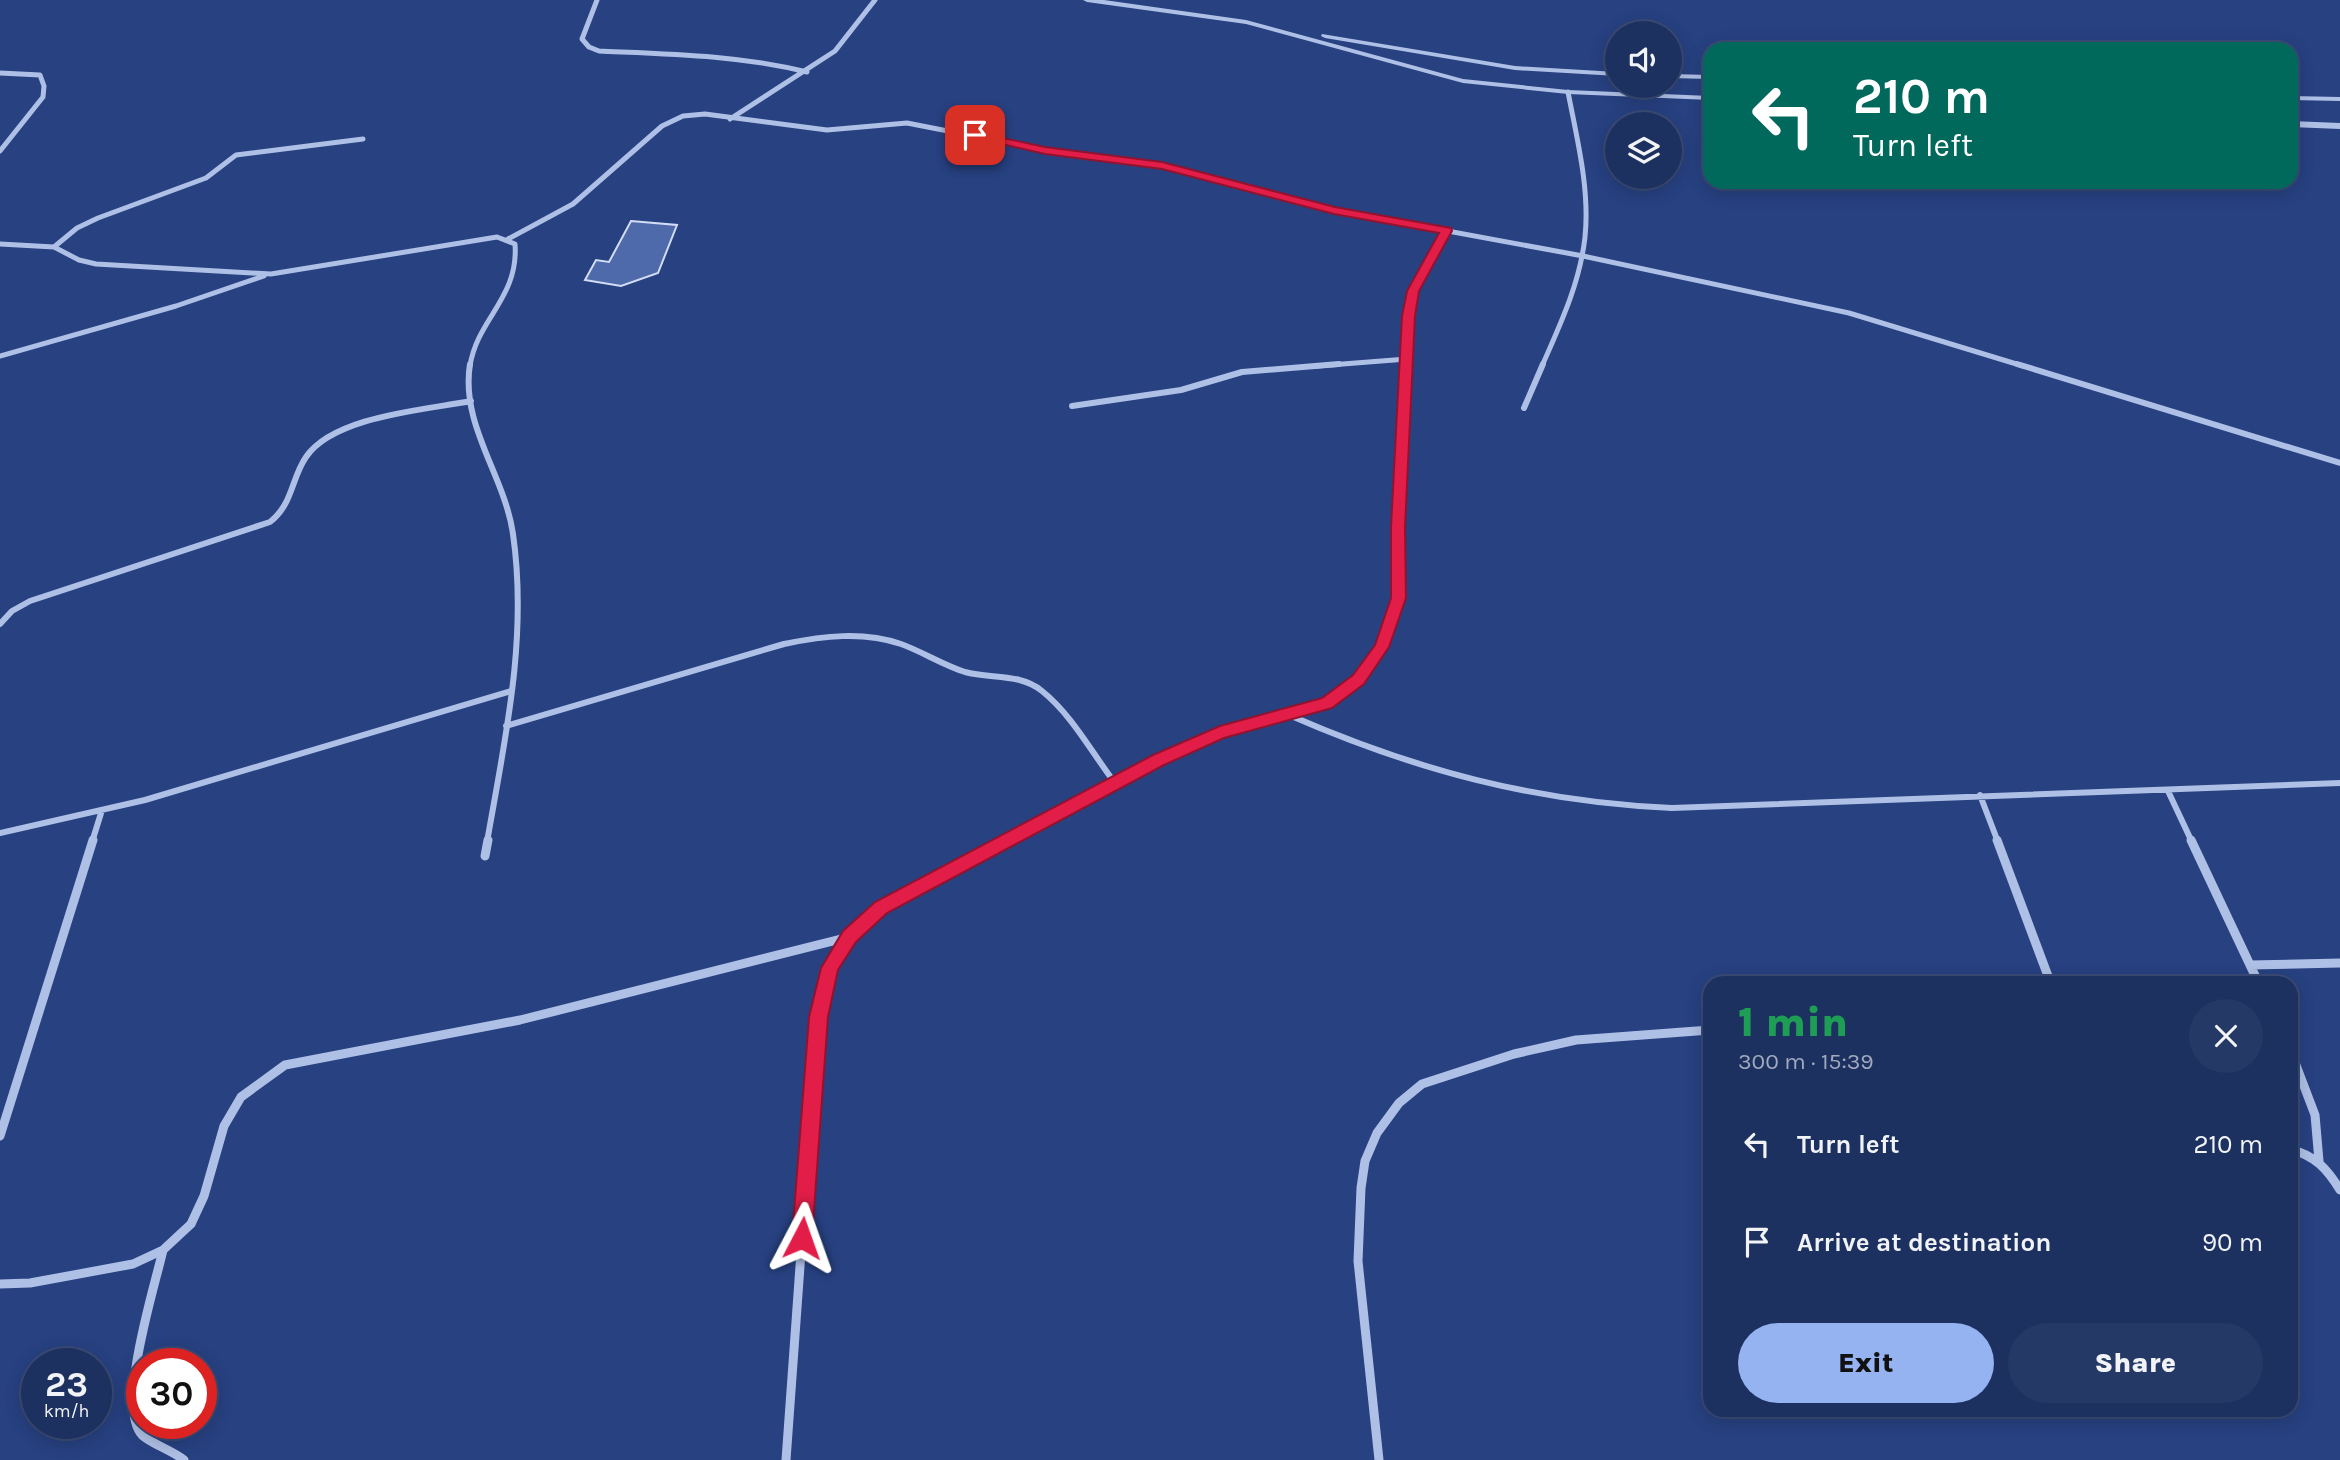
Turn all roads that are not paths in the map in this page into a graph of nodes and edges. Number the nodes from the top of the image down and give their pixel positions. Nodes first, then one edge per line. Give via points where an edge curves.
1 (597, 0) edge
2 (875, 0) edge
3 (1087, 0) edge
4 (1246, 22) junction
5 (807, 72) junction
6 (0, 73) edge
7 (1605, 73) edge
8 (1682, 76) edge
9 (1703, 77) edge
10 (1568, 92) junction
11 (2298, 97) edge
12 (1703, 98) edge
13 (2340, 99) edge
14 (730, 119) junction
15 (2298, 124) edge
16 (2340, 126) edge
17 (363, 139) dead end
18 (0, 151) edge
19 (1447, 231) junction
20 (508, 239) junction
21 (0, 244) edge
22 (54, 247) junction
23 (1583, 256) junction
24 (271, 274) junction
25 (0, 356) edge
26 (1407, 359) junction
27 (471, 401) junction
28 (1072, 406) dead end
29 (1524, 408) dead end
30 (2340, 463) edge
31 (0, 624) edge
32 (511, 691) junction
33 (1289, 715) junction
34 (506, 726) junction
35 (1115, 783) junction
36 (2340, 783) edge
37 (2168, 791) junction
38 (1980, 795) junction
39 (103, 810) junction
40 (0, 833) edge
41 (485, 856) dead end
42 (849, 937) junction
43 (2340, 963) edge
44 (2250, 965) junction
45 (2048, 976) edge
46 (2255, 976) edge
47 (1703, 1031) edge
48 (2298, 1070) edge
49 (0, 1136) edge
50 (2298, 1151) edge
51 (2319, 1161) junction
52 (2340, 1190) edge
53 (163, 1250) junction
54 (0, 1284) edge
55 (184, 1460) edge
56 (786, 1460) edge
57 (1379, 1460) edge

1 - 5 street via 582,39 589,47 735,57
2 - 5 street via 835,51
3 - 4 street
4 - 7 street via 1515,68
4 - 10 street via 1463,81
5 - 14 street
6 - 18 street via 40,75 44,86 43,97
8 - 9 street
10 - 12 street
10 - 23 street via 1584,196
11 - 13 street
14 - 19 street via 827,130 907,123 938,127 1045,150 1162,165 1334,211
14 - 20 street via 695,114 673,119 573,204
15 - 16 street
17 - 22 street via 236,155 206,178 98,218
19 - 23 street
19 - 26 street via 1413,291
20 - 24 street via 497,237
20 - 27 street via 514,244 516,262 509,290 472,355 468,376
21 - 22 street
22 - 24 street via 96,264
23 - 29 street
23 - 30 street via 1849,313
24 - 25 street
26 - 28 street via 1242,372 1181,390
26 - 33 street via 1399,598 1382,647 1359,680 1326,703
27 - 31 street via 326,436 304,460 283,514 270,522 30,601
27 - 32 street via 511,521 517,560 519,644
32 - 34 street
32 - 39 street
33 - 35 street via 1220,733
33 - 38 street via 1387,756 1620,807
34 - 35 street via 785,645 849,635 903,644 934,662 1035,686
34 - 41 street
35 - 42 street via 881,907
36 - 37 street
37 - 38 street
37 - 44 street
38 - 45 street
39 - 40 street
39 - 49 street
42 - 53 street via 520,1020 285,1065 241,1097 224,1126 191,1224
42 - 56 street via 830,968 818,1017
43 - 44 street
44 - 46 street
47 - 57 street via 1576,1040 1514,1054 1422,1084 1399,1103 1373,1142 1361,1188 1358,1261
48 - 51 street via 2315,1115
50 - 51 street
51 - 52 street
53 - 54 street via 134,1264
53 - 55 street via 132,1384 133,1412 142,1434

